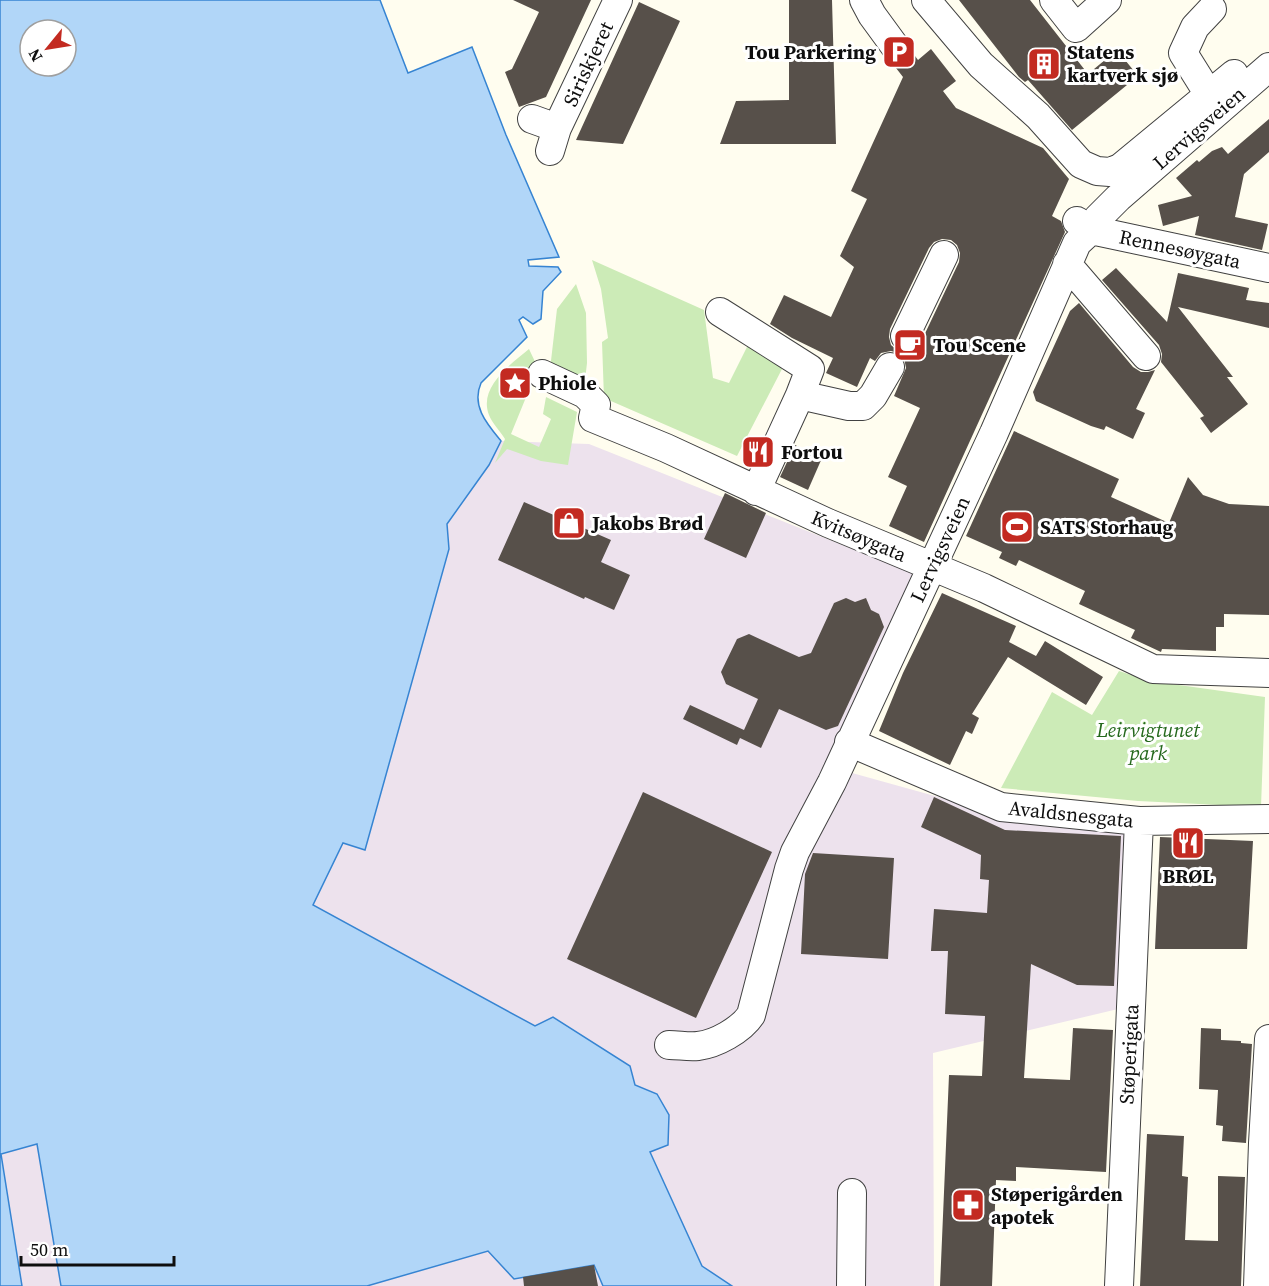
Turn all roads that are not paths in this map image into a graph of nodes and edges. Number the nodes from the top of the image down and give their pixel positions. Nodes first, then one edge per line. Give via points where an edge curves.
1 (618, 0) edge
2 (864, 0) edge
3 (926, 0) edge
4 (1054, 0) edge
5 (1107, 0) edge
6 (1212, 9) dead end
7 (899, 52) dead end
8 (1266, 69) edge
9 (1208, 93) junction
10 (546, 133) dead end
11 (1082, 224) junction
12 (944, 255) dead end
13 (1067, 264) junction
14 (1269, 268) edge
15 (720, 312) dead end
16 (905, 336) dead end
17 (1146, 356) dead end
18 (890, 368) dead end
19 (543, 374) dead end
20 (800, 395) junction
21 (756, 491) junction
22 (931, 566) junction
23 (1269, 673) edge
24 (849, 742) junction
25 (1269, 819) edge
26 (1139, 821) junction
27 (1269, 1040) edge
28 (669, 1045) dead end
29 (852, 1194) dead end
30 (851, 1286) edge
31 (1119, 1286) edge
32 (1258, 1286) edge

1 - 10 street, Siriskjeret
2 - 7 street
3 - 9 street via 981,65 1038,116 1081,164 1097,171 1120,168
4 - 5 street via 1076,28
6 - 9 street via 1195,27 1183,53
8 - 9 street via 1256,63 1246,64
8 - 11 street, Lervigsveien via 1098,218
11 - 13 street, Lervigsveien
11 - 14 street, Rennesøygata
12 - 16 street
13 - 17 street
13 - 22 street, Lervigsveien
15 - 20 street via 810,369
18 - 20 street via 863,406
19 - 21 street, Kvitsøygata via 585,394 596,405 593,418
20 - 21 street
21 - 22 street, Kvitsøygata
22 - 23 street, Kvitsøygata via 1153,669
22 - 24 street, Lervigsveien
24 - 26 street, Avaldsnesgata via 1001,807
24 - 28 street, Lervigsveien via 795,852 751,1015 742,1026 708,1044
25 - 26 street, Avaldsnesgata
26 - 31 street, Støperigata
27 - 32 street
29 - 30 street

